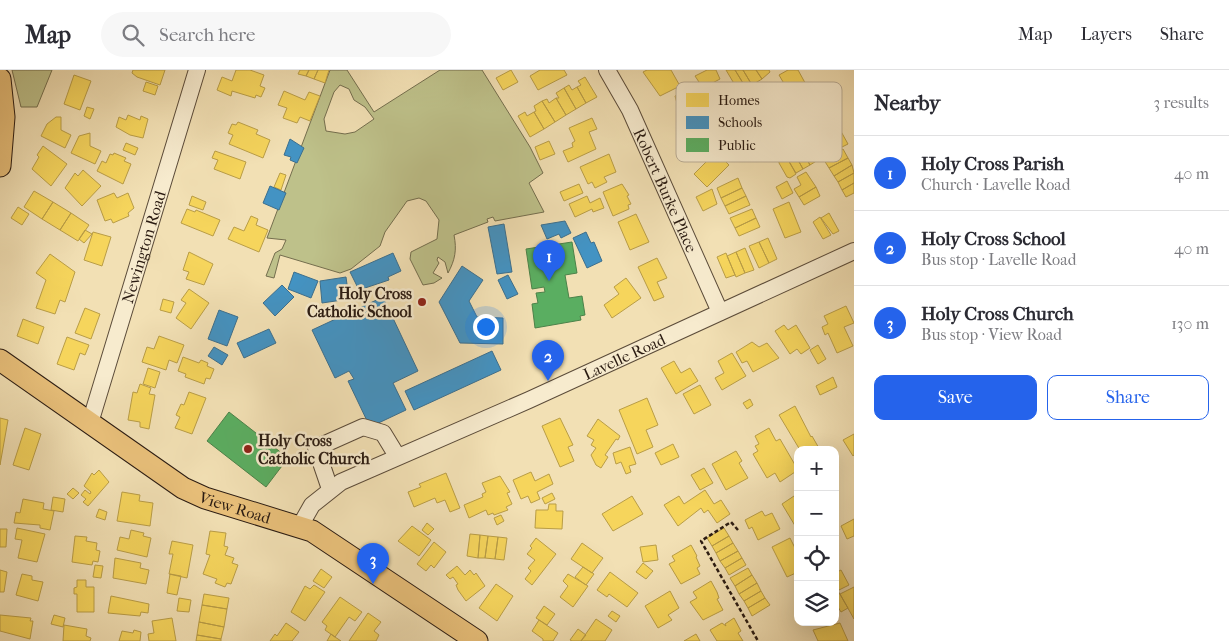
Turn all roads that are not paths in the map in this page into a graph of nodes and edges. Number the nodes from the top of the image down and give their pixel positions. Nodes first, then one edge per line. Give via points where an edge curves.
1 (197, 70) edge
2 (607, 70) edge
3 (0, 79) edge
4 (0, 166) edge
5 (854, 251) edge
6 (720, 312) junction
7 (0, 360) edge
8 (90, 423) junction
9 (396, 456) junction
10 (330, 489) junction
11 (300, 526) junction
12 (477, 641) edge

1 - 8 street, Newington Road
2 - 6 street, Robert Burke Place via 630,110
3 - 4 main road via 4,117
5 - 6 street, Lavelle Road
6 - 9 street, Lavelle Road via 529,400
7 - 8 main road, View Road
8 - 11 main road, View Road via 197,495
9 - 10 street, Lavelle Road
9 - 10 street via 383,433 363,427 316,448
10 - 11 street, Lavelle Road via 312,505
11 - 12 main road, View Road via 344,550

